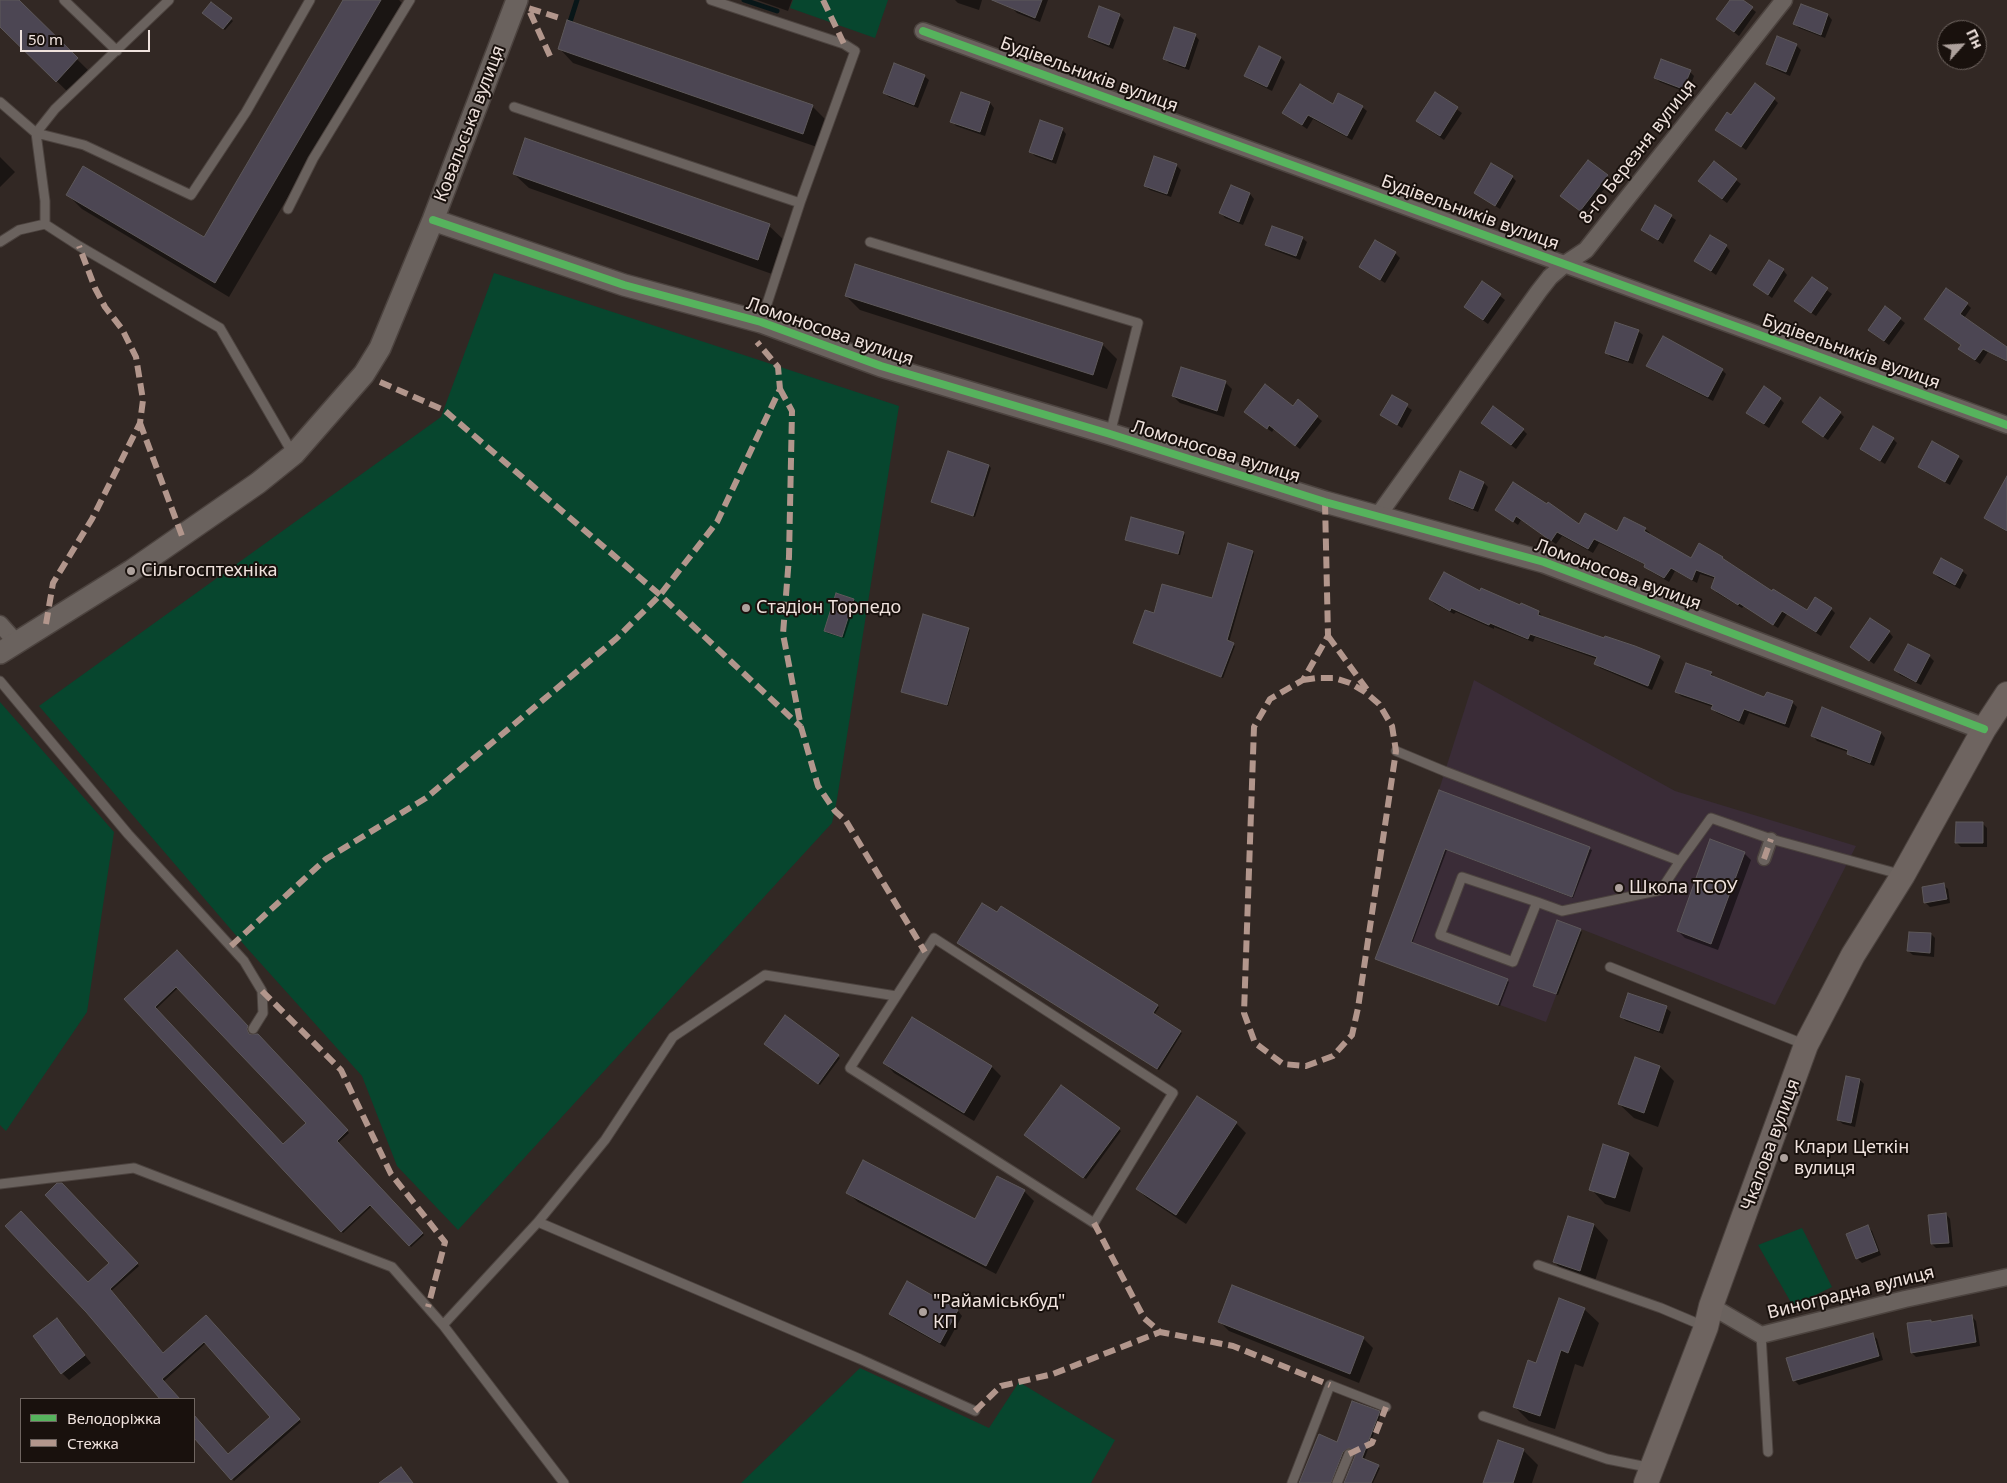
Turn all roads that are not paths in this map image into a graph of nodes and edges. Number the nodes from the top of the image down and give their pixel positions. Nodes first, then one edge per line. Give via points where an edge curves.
1 (64, 0) edge
2 (169, 0) edge
3 (310, 0) edge
4 (410, 0) edge
5 (517, 0) edge
6 (711, 0) edge
7 (1784, 0) edge
8 (923, 31) dead end
9 (117, 51) junction
10 (0, 102) edge
11 (514, 107) dead end
12 (36, 133) junction
13 (800, 203) junction
14 (288, 209) dead end
15 (433, 220) junction
16 (45, 224) junction
17 (0, 242) edge
18 (870, 242) dead end
19 (1565, 264) junction
20 (761, 322) junction
21 (2007, 425) edge
22 (1110, 434) junction
23 (294, 454) junction
24 (1377, 517) junction
25 (0, 624) edge
26 (8, 647) edge
27 (0, 681) edge
28 (2007, 694) edge
29 (1984, 728) junction
30 (1396, 751) dead end
31 (1771, 839) junction
32 (1764, 859) dead end
33 (1680, 861) junction
34 (1903, 875) junction
35 (1537, 902) junction
36 (1610, 966) dead end
37 (896, 996) junction
38 (253, 1029) dead end
39 (1806, 1045) junction
40 (0, 1184) edge
41 (538, 1222) junction
42 (1538, 1265) dead end
43 (2007, 1277) edge
44 (1709, 1317) junction
45 (443, 1325) junction
46 (1761, 1335) junction
47 (1386, 1407) dead end
48 (975, 1411) dead end
49 (1483, 1416) dead end
50 (1768, 1452) dead end
51 (1348, 1454) dead end
52 (1649, 1476) edge
53 (564, 1483) edge
54 (1292, 1483) edge
55 (1337, 1483) edge

1 - 9 lane
2 - 9 lane
3 - 12 lane via 246,112 191,195 84,146
4 - 14 lane via 312,159
5 - 15 street, Ковальська вулиця
6 - 13 lane via 844,44 855,51
7 - 19 street, 8-го Березня вулиця via 1586,250
8 - 19 street, Будівельників вулиця
9 - 12 lane via 55,109
10 - 12 lane
11 - 13 lane
12 - 16 lane
13 - 20 lane
15 - 20 street, Ломоносова вулиця via 624,285
15 - 23 street, Ковальська вулиця via 380,348 364,374
16 - 17 lane via 19,230
16 - 23 lane via 220,328
18 - 22 lane via 1138,323
19 - 21 street, Будівельників вулиця
19 - 24 street, 8-го Березня вулиця via 1539,291
20 - 22 street, Ломоносова вулиця via 881,366
22 - 24 street, Ломоносова вулиця
23 - 26 street, Ковальська вулиця via 258,484 131,571
24 - 29 street, Ломоносова вулиця via 1544,562
25 - 26 street
27 - 38 lane via 128,834 244,960 262,991 263,1013
28 - 29 main road, Чкалова вулиця
29 - 34 main road, Чкалова вулиця
30 - 33 lane
31 - 32 street
31 - 33 lane via 1711,818
31 - 34 lane
33 - 35 lane via 1661,890 1562,911
34 - 39 main road, Чкалова вулиця via 1852,955
35 - 35 lane via 1462,876 1440,935 1513,962
36 - 39 lane
37 - 37 lane via 934,938 1173,1093 1094,1223 850,1068
37 - 41 lane via 766,975 673,1038 605,1140
39 - 44 main road, Чкалова вулиця
40 - 45 lane via 134,1168 392,1267
41 - 45 lane
41 - 48 lane
42 - 44 lane via 1661,1308
43 - 46 street, Виноградна вулиця
44 - 46 street, Виноградна вулиця
44 - 52 main road, Чкалова вулиця
45 - 53 lane
46 - 50 lane
47 - 54 lane via 1330,1385
49 - 52 lane
51 - 55 lane

